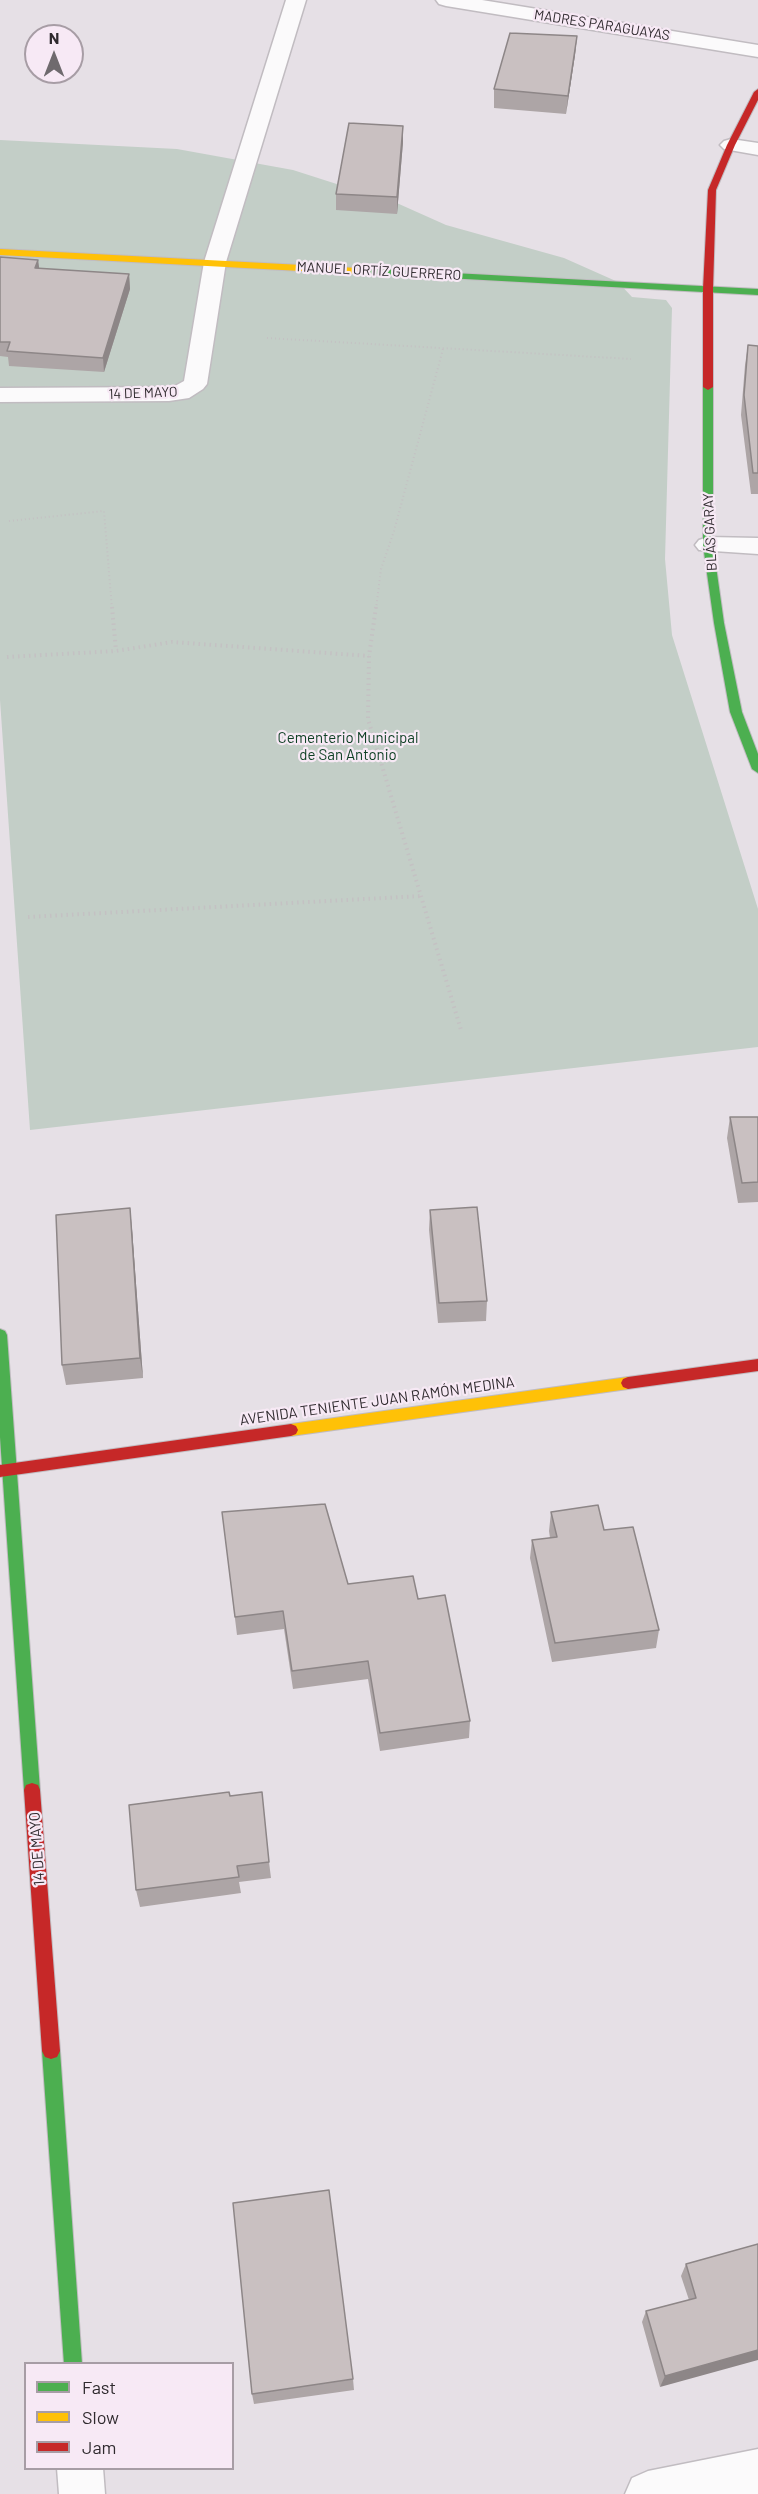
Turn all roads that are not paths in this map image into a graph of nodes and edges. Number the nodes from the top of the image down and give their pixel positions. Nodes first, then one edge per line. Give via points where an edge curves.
1 (296, 0) edge
2 (446, 0) edge
3 (758, 51) edge
4 (758, 92) edge
5 (731, 145) junction
6 (758, 149) edge
7 (0, 252) edge
8 (215, 262) junction
9 (708, 289) junction
10 (758, 292) edge
11 (0, 394) edge
12 (708, 544) junction
13 (758, 546) edge
14 (751, 730) edge
15 (758, 769) edge
16 (0, 1335) edge
17 (758, 1365) edge
18 (5, 1470) edge
19 (73, 2362) edge
20 (80, 2470) edge
21 (758, 2472) edge
22 (82, 2494) edge
23 (648, 2494) edge

1 - 8 street, 14 DE MAYO
2 - 3 street, MADRES PARAGUAYAS
4 - 5 street, BLÁS GARAY
5 - 6 street
5 - 9 street, BLÁS GARAY via 712,190
7 - 8 street, MANUEL ORTÍZ GUERRERO
8 - 9 street, MANUEL ORTÍZ GUERRERO
8 - 11 street, 14 DE MAYO via 195,384 188,390 169,394
9 - 10 street, MANUEL ORTÍZ GUERRERO
9 - 12 street, BLÁS GARAY
12 - 13 street
12 - 14 street, BLÁS GARAY via 736,712
14 - 15 street, BLÁS GARAY
16 - 18 street, 14 DE MAYO
17 - 18 street, AVENIDA TENIENTE JUAN RAMÓN MEDINA
18 - 19 street, 14 DE MAYO
20 - 22 street
21 - 23 street

